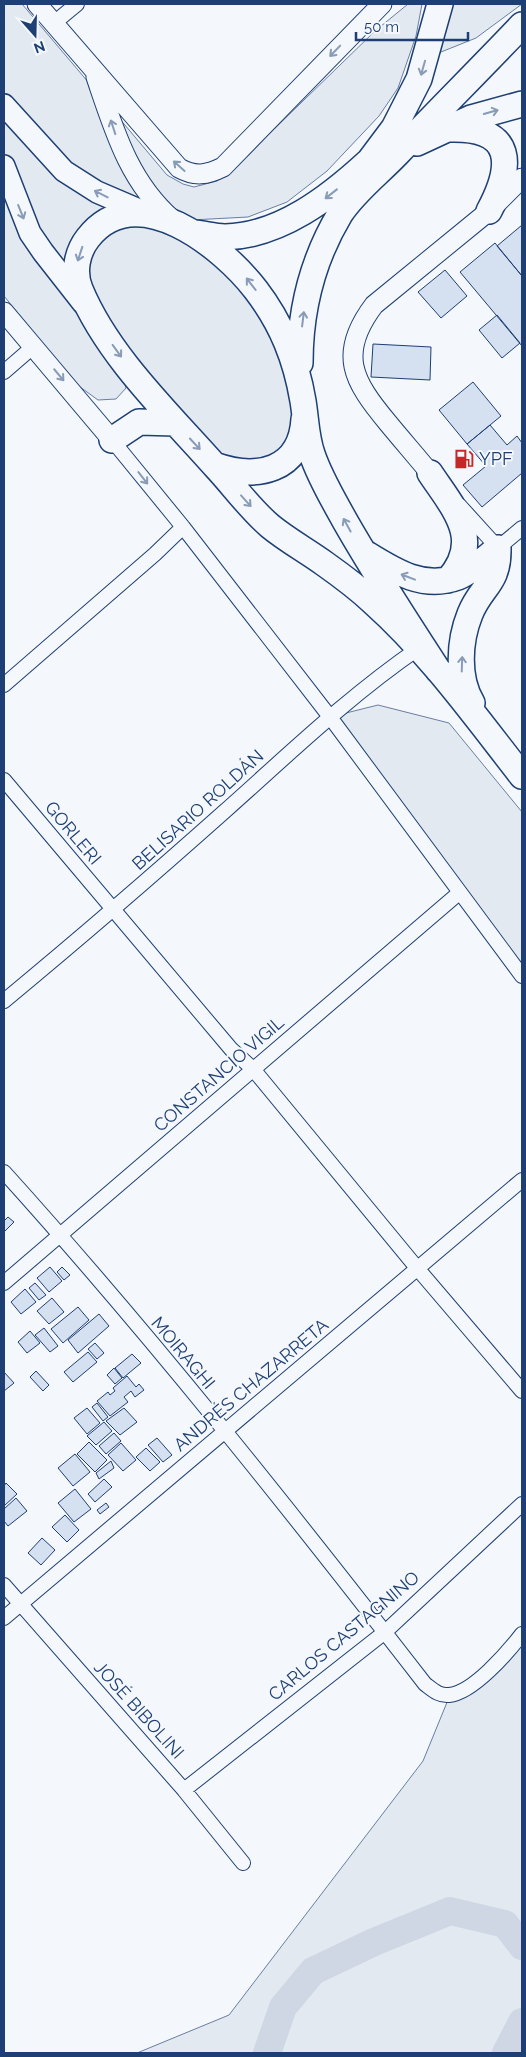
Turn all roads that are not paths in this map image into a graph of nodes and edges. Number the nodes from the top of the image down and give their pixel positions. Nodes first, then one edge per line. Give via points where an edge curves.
1 (38, 4) edge
2 (77, 4) edge
3 (440, 4) edge
4 (379, 5) edge
5 (522, 20) edge
6 (54, 23) junction
7 (522, 25) edge
8 (93, 69) junction
9 (522, 104) edge
10 (4, 105) edge
11 (445, 129) junction
12 (378, 162) junction
13 (4, 166) edge
14 (522, 178) edge
15 (489, 211) junction
16 (146, 213) junction
17 (184, 228) junction
18 (4, 312) edge
19 (90, 312) junction
20 (34, 346) junction
21 (4, 372) edge
22 (146, 388) junction
23 (302, 397) junction
24 (139, 422) junction
25 (175, 423) junction
26 (112, 440) junction
27 (214, 465) junction
28 (430, 473) junction
29 (183, 527) junction
30 (522, 528) edge
31 (498, 548) junction
32 (362, 550) junction
33 (448, 580) junction
34 (419, 648) junction
35 (438, 670) junction
36 (4, 685) edge
37 (330, 717) junction
38 (494, 740) junction
39 (522, 776) edge
40 (4, 780) edge
41 (459, 893) junction
42 (114, 910) junction
43 (522, 976) edge
44 (4, 1001) edge
45 (253, 1069) junction
46 (4, 1172) edge
47 (522, 1180) edge
48 (60, 1234) junction
49 (417, 1268) junction
50 (4, 1284) edge
51 (522, 1391) edge
52 (225, 1433) junction
53 (522, 1504) edge
54 (4, 1585) edge
55 (19, 1604) junction
56 (4, 1618) edge
57 (384, 1632) junction
58 (522, 1634) edge
59 (184, 1790) junction
60 (243, 1863) dead end

1 - 6 main road
2 - 6 street
3 -> 12 highway via 420,79
4 -> 8 main road via 223,167 211,173 189,174 179,168
5 - 12 highway
6 - 8 main road
7 - 12 highway
17 -> 8 main road via 160,209 146,192 122,152
11 -> 9 highway
16 -> 10 main road via 97,192 64,171
11 - 12 highway
11 - 15 highway via 483,131 502,148 504,176
12 -> 17 highway via 321,201 270,226 230,236
23 -> 12 highway via 303,316 315,267 341,213 366,184
13 -> 19 main road via 30,233
14 - 15 main road
15 - 28 main road via 374,305 361,322 354,340 355,372 364,395
16 - 17 highway
16 -> 19 highway via 131,213 106,222 92,232 84,244 76,268 78,284
23 -> 17 highway via 287,340 259,294 228,260
18 - 20 main road
19 -> 22 highway
20 - 21 street
20 -> 26 main road
22 - 24 highway
22 - 25 highway
23 - 27 highway via 300,437 283,463 270,470 250,473
32 -> 23 highway via 324,484 312,454
24 - 25 highway
24 - 26 highway
25 -> 27 highway
26 -> 29 street
27 -> 34 highway via 272,528 349,582
28 - 31 street
28 - 33 highway via 461,520 464,532 464,557
29 - 36 street
29 - 37 street
30 - 31 street
31 - 33 highway via 468,571
38 -> 31 highway via 465,692 461,669 470,613 496,573
33 -> 32 highway via 416,580 396,572
32 - 35 highway
34 - 35 highway
34 - 37 street, BELISARIO ROLDÁN
35 - 38 highway
37 - 41 street
37 - 42 street, BELISARIO ROLDÁN
38 - 39 highway
40 - 42 street, GORLERI
41 - 43 street
41 - 45 street, CONSTANCIO VIGIL
42 - 44 street, BELISARIO ROLDÁN
42 - 45 street, GORLERI via 231,1049
45 - 48 street, CONSTANCIO VIGIL
45 - 49 street, GORLERI
46 - 48 street, MOIRAGHI
47 - 49 street, ANDRÉS CHAZARRETA
48 - 50 street, CONSTANCIO VIGIL
48 - 52 street, MOIRAGHI
49 - 51 street, GORLERI
49 - 52 street, ANDRÉS CHAZARRETA
52 - 55 street, ANDRÉS CHAZARRETA
52 - 57 street, MOIRAGHI
53 - 57 street, CARLOS CASTAGNINO
54 - 55 street, JOSÉ BIBOLINI
55 - 56 street, ANDRÉS CHAZARRETA
55 - 59 street, JOSÉ BIBOLINI
57 - 58 street, MOIRAGHI via 425,1684 438,1694 450,1695 497,1666
57 - 59 street, CARLOS CASTAGNINO
59 - 60 street, JOSÉ BIBOLINI

